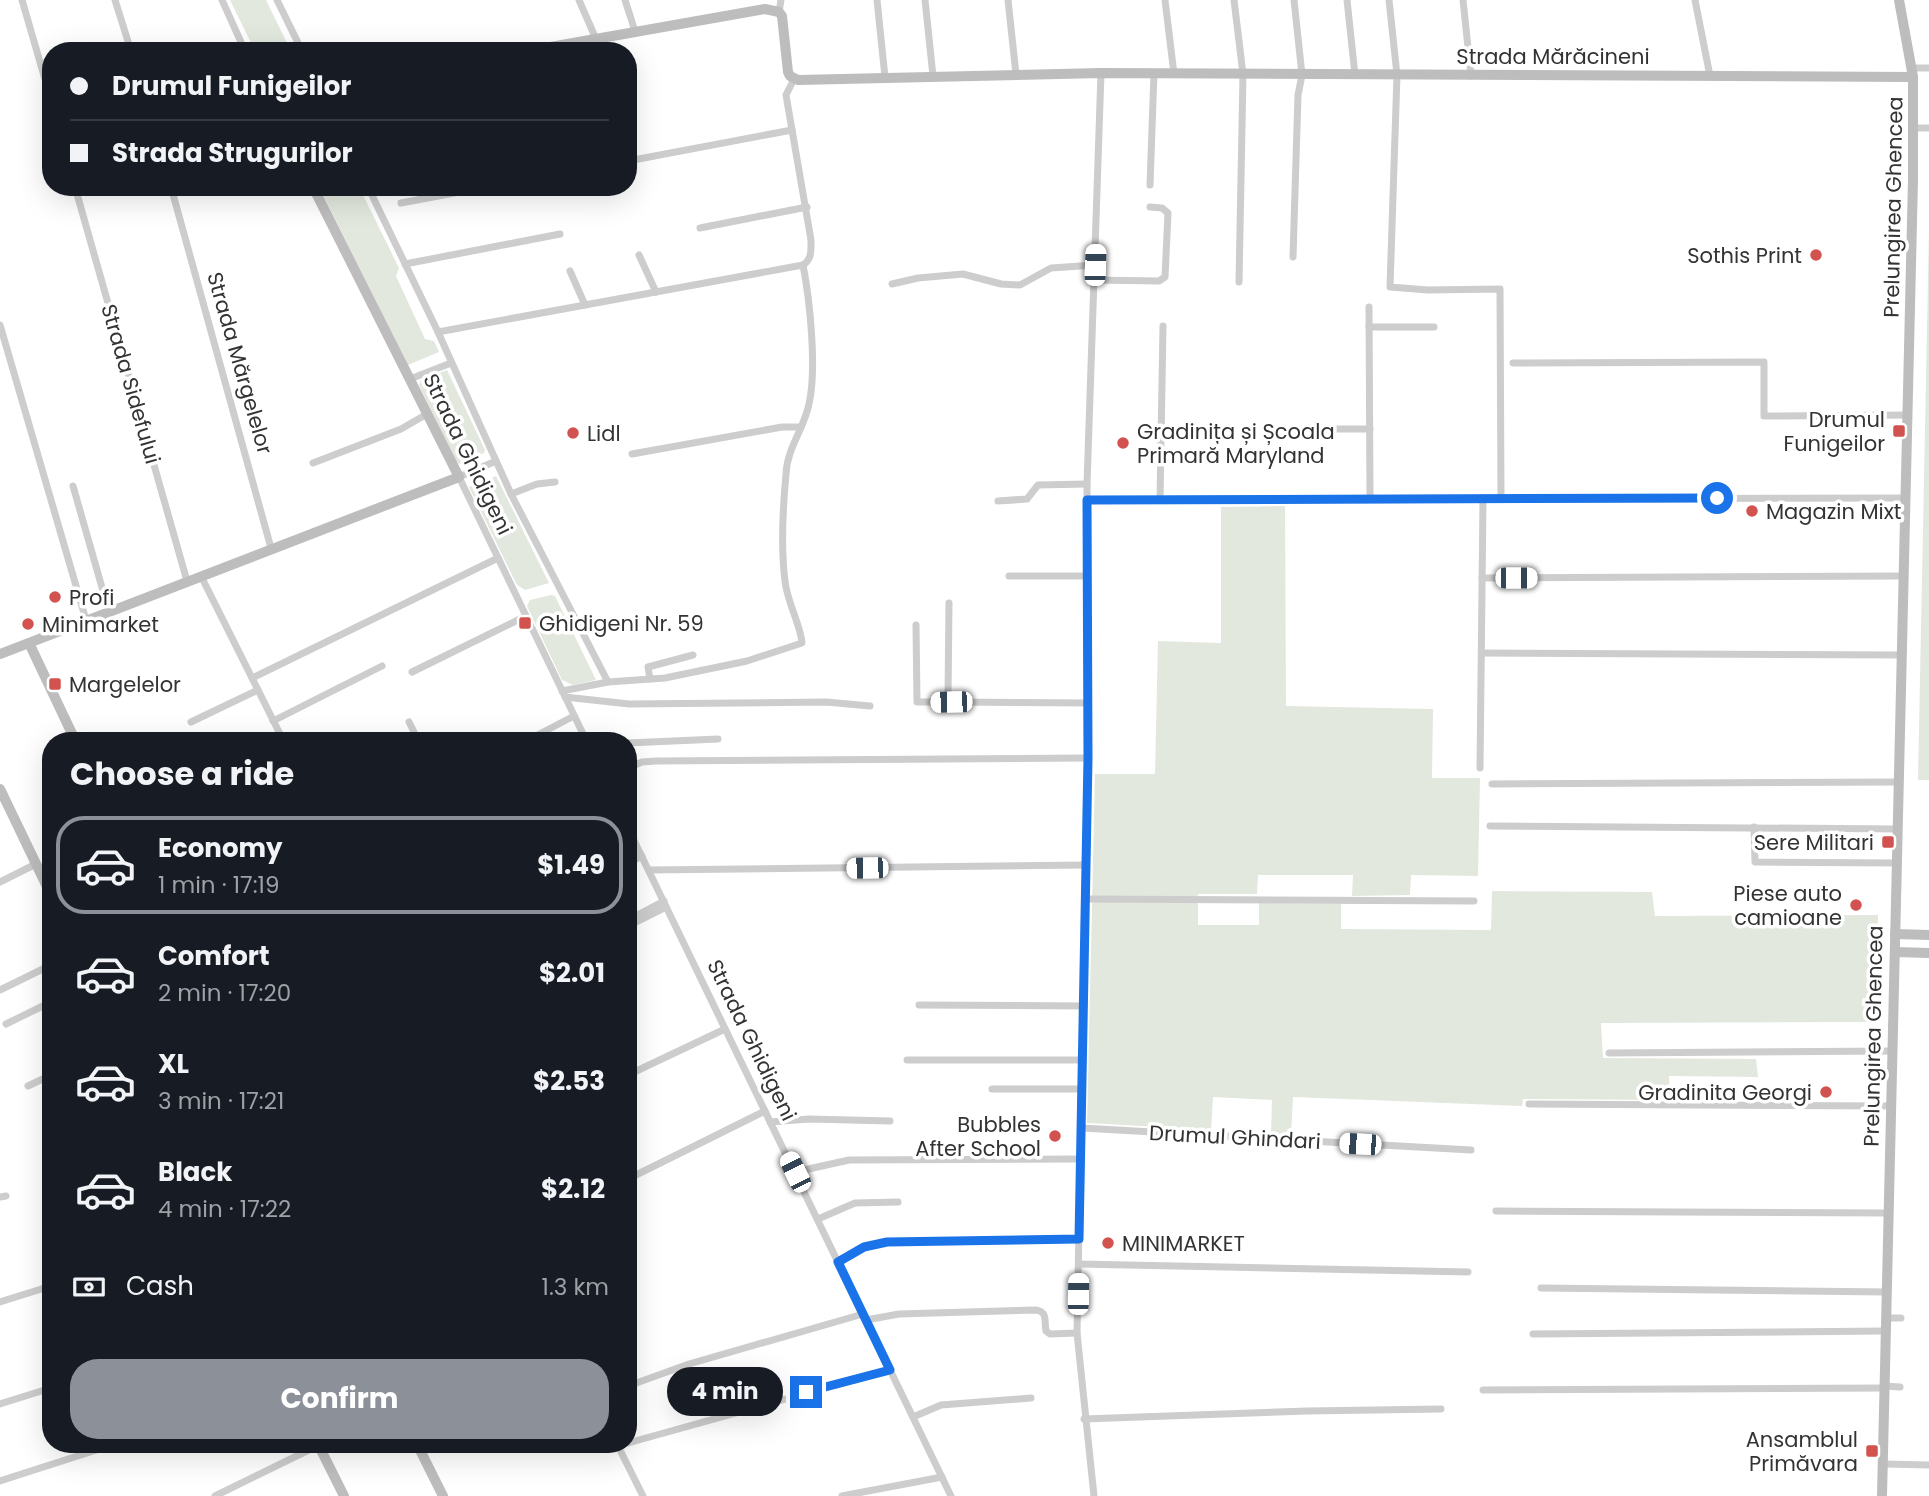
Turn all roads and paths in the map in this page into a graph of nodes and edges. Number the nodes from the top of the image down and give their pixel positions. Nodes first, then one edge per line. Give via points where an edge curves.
1 (22, 0) edge
2 (115, 0) edge
3 (222, 0) edge
4 (277, 0) edge
5 (579, 0) edge
6 (625, 0) edge
7 (781, 0) edge
8 (877, 0) edge
9 (925, 0) edge
10 (1008, 0) edge
11 (1165, 0) edge
12 (1234, 0) edge
13 (1294, 0) edge
14 (1347, 0) edge
15 (1389, 0) edge
16 (1463, 0) edge
17 (1695, 0) edge
18 (1899, 0) edge
19 (779, 12) junction
20 (635, 31) junction
21 (596, 38) junction
22 (128, 42) edge
23 (242, 42) edge
24 (298, 42) edge
25 (579, 42) edge
26 (1929, 68) edge
27 (42, 69) edge
28 (1101, 73) junction
29 (1154, 73) junction
30 (1913, 73) junction
31 (1016, 74) junction
32 (1174, 74) junction
33 (1243, 74) junction
34 (1302, 75) junction
35 (1355, 75) junction
36 (1397, 75) junction
37 (933, 76) junction
38 (1471, 76) junction
39 (1710, 76) junction
40 (885, 77) junction
41 (794, 79) junction
42 (1914, 128) junction
43 (1929, 128) edge
44 (792, 130) junction
45 (637, 159) edge
46 (1150, 185) dead end
47 (78, 196) edge
48 (173, 196) edge
49 (318, 196) edge
50 (372, 196) edge
51 (438, 196) edge
52 (401, 203) dead end
53 (807, 207) junction
54 (1150, 207) dead end
55 (700, 228) dead end
56 (560, 234) dead end
57 (639, 255) dead end
58 (1293, 257) dead end
59 (405, 264) junction
60 (803, 265) junction
61 (1095, 265) junction
62 (570, 271) dead end
63 (1094, 280) junction
64 (1239, 282) dead end
65 (892, 284) dead end
66 (656, 292) junction
67 (585, 305) junction
68 (1368, 307) dead end
69 (0, 325) edge
70 (1163, 326) dead end
71 (1369, 327) junction
72 (1434, 327) dead end
73 (438, 332) junction
74 (451, 363) junction
75 (1513, 363) dead end
76 (410, 379) junction
77 (427, 414) junction
78 (1908, 415) junction
79 (801, 427) junction
80 (1323, 429) dead end
81 (1370, 429) junction
82 (632, 454) dead end
83 (496, 461) junction
84 (313, 463) dead end
85 (459, 477) junction
86 (555, 481) dead end
87 (1087, 484) junction
88 (73, 486) dead end
89 (511, 494) junction
90 (1906, 498) junction
91 (1160, 499) junction
92 (1370, 499) junction
93 (1483, 499) junction
94 (1501, 499) junction
95 (1087, 500) junction
96 (998, 501) dead end
97 (271, 548) junction
98 (498, 558) junction
99 (201, 576) junction
100 (1009, 576) dead end
101 (1086, 576) junction
102 (1903, 576) junction
103 (1482, 578) junction
104 (187, 581) junction
105 (949, 603) dead end
106 (109, 612) junction
107 (526, 616) junction
108 (86, 620) junction
109 (916, 625) dead end
110 (29, 643) junction
111 (1482, 653) junction
112 (0, 654) edge
113 (693, 655) dead end
114 (1902, 655) junction
115 (382, 666) dead end
116 (412, 672) dead end
117 (252, 678) junction
118 (650, 679) junction
119 (608, 682) junction
120 (258, 691) junction
121 (564, 694) junction
122 (951, 702) junction
123 (1087, 703) junction
124 (870, 706) dead end
125 (574, 716) junction
126 (273, 721) junction
127 (191, 722) dead end
128 (409, 722) dead end
129 (71, 732) edge
130 (279, 732) edge
131 (414, 732) edge
132 (543, 732) edge
133 (582, 732) edge
134 (718, 740) dead end
135 (637, 743) edge
136 (1088, 758) junction
137 (637, 764) edge
138 (1480, 768) dead end
139 (1899, 782) junction
140 (1492, 784) dead end
141 (0, 789) edge
142 (1490, 826) dead end
143 (1754, 827) junction
144 (1898, 829) junction
145 (637, 846) edge
146 (642, 856) junction
147 (637, 858) edge
148 (1896, 863) junction
149 (36, 864) junction
150 (1086, 865) junction
151 (649, 870) junction
152 (42, 876) edge
153 (0, 881) edge
154 (1086, 899) junction
155 (1474, 901) dead end
156 (665, 904) junction
157 (637, 916) edge
158 (637, 921) edge
159 (1895, 934) junction
160 (1929, 935) edge
161 (1895, 952) junction
162 (1929, 953) edge
163 (42, 969) edge
164 (0, 990) edge
165 (919, 1005) dead end
166 (42, 1006) edge
167 (1084, 1006) junction
168 (6, 1024) dead end
169 (725, 1029) junction
170 (1892, 1051) junction
171 (1609, 1052) dead end
172 (907, 1060) dead end
173 (1083, 1060) junction
174 (637, 1071) edge
175 (42, 1079) edge
176 (28, 1086) dead end
177 (1082, 1088) junction
178 (992, 1089) dead end
179 (1530, 1104) dead end
180 (1891, 1106) junction
181 (765, 1111) junction
182 (890, 1121) dead end
183 (770, 1122) junction
184 (1082, 1128) junction
185 (1471, 1150) dead end
186 (1081, 1159) junction
187 (795, 1172) junction
188 (637, 1175) edge
189 (898, 1202) dead end
190 (1496, 1211) dead end
191 (1888, 1213) junction
192 (818, 1219) junction
193 (1079, 1239) junction
194 (838, 1262) junction
195 (1079, 1264) junction
196 (1468, 1272) dead end
197 (1541, 1288) dead end
198 (42, 1289) edge
199 (1886, 1292) junction
200 (0, 1302) edge
201 (865, 1317) junction
202 (1886, 1318) junction
203 (1901, 1318) dead end
204 (1885, 1331) junction
205 (1077, 1333) junction
206 (1533, 1334) dead end
207 (890, 1370) junction
208 (637, 1383) edge
209 (1884, 1387) junction
210 (1900, 1387) dead end
211 (1483, 1390) dead end
212 (42, 1391) edge
213 (1031, 1398) dead end
214 (0, 1404) edge
215 (1441, 1409) dead end
216 (913, 1417) junction
217 (1084, 1419) junction
218 (637, 1440) edge
219 (87, 1453) edge
220 (303, 1453) edge
221 (323, 1453) edge
222 (422, 1453) edge
223 (621, 1453) edge
224 (1883, 1464) junction
225 (1929, 1465) edge
226 (942, 1477) junction
227 (0, 1481) edge
228 (215, 1496) edge
229 (344, 1496) edge
230 (443, 1496) edge
231 (643, 1496) edge
232 (842, 1496) edge
233 (951, 1496) edge
234 (1094, 1496) edge
235 (1882, 1496) edge

1 - 27 street
2 - 22 street
3 - 23 street
4 - 24 street
5 - 21 street
6 - 20 street
7 - 19 street
8 - 40 street
9 - 37 street
10 - 31 street
11 - 32 street
12 - 33 street
13 - 34 street
14 - 35 street
15 - 36 street
16 - 38 street
17 - 39 street
18 - 30 street, Prelungirea Ghencea
19 - 20 street via 765,9
19 - 41 street via 788,72
20 - 21 street
21 - 25 street
26 - 30 street
28 - 29 street, Strada Mărăcineni
28 - 31 street, Strada Mărăcineni
28 - 61 street
29 - 32 street, Strada Mărăcineni
29 - 46 street
30 - 39 street, Strada Mărăcineni
30 - 42 street, Prelungirea Ghencea
31 - 37 street, Strada Mărăcineni
32 - 33 street, Strada Mărăcineni
33 - 34 street, Strada Mărăcineni
33 - 64 street
34 - 35 street, Strada Mărăcineni
34 - 58 street
35 - 36 street, Strada Mărăcineni
36 - 38 street, Strada Mărăcineni
36 - 94 street via 1390,287 1500,289
37 - 40 street, Strada Mărăcineni
38 - 39 street, Strada Mărăcineni
40 - 41 street, Strada Mărăcineni
41 - 44 street via 786,95
42 - 43 street
42 - 78 street, Prelungirea Ghencea
44 - 45 street
44 - 53 street
47 - 104 street, Strada Sidefului
48 - 97 street, Strada Mărgelelor
49 - 76 street, Strada Ghidigeni
50 - 59 street
51 - 52 street
53 - 55 street
53 - 60 street via 810,258
54 - 63 street via 1168,213 1165,277 1159,281
56 - 59 street
57 - 66 street
59 - 73 street
60 - 66 street
60 - 79 street via 813,377
61 - 63 street
61 - 65 street via 1051,268 1020,285 963,274
62 - 67 street
63 - 87 street
66 - 67 street
67 - 73 street
68 - 71 street
69 - 108 street
70 - 91 street
71 - 72 street
71 - 81 street
73 - 74 street
74 - 76 street
74 - 83 street
75 - 78 street via 1764,362 1764,416
76 - 77 street, Strada Ghidigeni
77 - 84 street via 401,429
77 - 85 street, Strada Ghidigeni
78 - 90 street, Prelungirea Ghencea
79 - 82 street
79 - 118 street via 787,464 784,562 788,599 802,643 747,661
80 - 81 street
81 - 92 street
83 - 85 street
83 - 89 street
85 - 97 street
85 - 98 street, Strada Ghidigeni
86 - 89 street
87 - 95 street
87 - 96 street via 1038,485 1027,499
88 - 106 street
89 - 119 street
90 - 94 street
90 - 102 street, Prelungirea Ghencea
91 - 92 street
91 - 95 street
92 - 93 street
93 - 94 street
93 - 103 street
95 - 101 street
97 - 99 street
98 - 107 street, Strada Ghidigeni
98 - 117 street
99 - 104 street
99 - 117 street
100 - 101 street
101 - 123 street
102 - 103 street
102 - 114 street, Prelungirea Ghencea
103 - 111 street
104 - 106 street
105 - 122 street
106 - 108 street
107 - 116 street
107 - 121 street, Strada Ghidigeni
108 - 110 street
109 - 122 street via 917,702
110 - 112 street
110 - 129 street
111 - 114 street
111 - 138 street
113 - 118 street via 648,667
114 - 139 street, Prelungirea Ghencea
115 - 126 street
117 - 120 street
118 - 119 street
119 - 121 street
120 - 126 street
120 - 127 street
121 - 124 street via 629,704 826,702
121 - 125 street, Strada Ghidigeni
122 - 123 street
123 - 136 street
125 - 132 street
125 - 133 street, Strada Ghidigeni
126 - 130 street
128 - 131 street
134 - 135 street
136 - 137 street
136 - 150 street
139 - 140 street
139 - 144 street, Prelungirea Ghencea
141 - 149 street
142 - 143 street
143 - 144 street
143 - 148 street via 1755,862
144 - 148 street, Prelungirea Ghencea
145 - 146 street, Strada Ghidigeni
146 - 147 street
146 - 151 street, Strada Ghidigeni
148 - 159 street, Prelungirea Ghencea
149 - 152 street
149 - 153 street
150 - 151 street
150 - 154 street
151 - 156 street, Strada Ghidigeni
154 - 155 street
154 - 167 street
156 - 157 street
156 - 158 street
156 - 169 street, Strada Ghidigeni
159 - 160 street
159 - 161 street, Prelungirea Ghencea
161 - 162 street
161 - 170 street, Prelungirea Ghencea
163 - 164 street
165 - 167 street
166 - 168 street
167 - 173 street
169 - 174 street
169 - 181 street, Strada Ghidigeni
170 - 171 street
170 - 180 street, Prelungirea Ghencea
172 - 173 street
173 - 177 street
175 - 176 street
177 - 178 street
177 - 184 street
179 - 180 street
180 - 191 street, Prelungirea Ghencea
181 - 183 street, Strada Ghidigeni
181 - 188 street
182 - 183 street
183 - 187 street, Strada Ghidigeni
184 - 185 street, Drumul Ghindari
184 - 186 street
186 - 187 street via 849,1160
186 - 193 street
187 - 192 street, Strada Ghidigeni
189 - 192 street via 855,1203
190 - 191 street
191 - 199 street, Prelungirea Ghencea
192 - 194 street, Strada Ghidigeni
193 - 194 street via 887,1242 864,1247
193 - 195 street
194 - 201 street, Strada Ghidigeni
195 - 196 street
195 - 205 street
197 - 199 street
198 - 200 street
199 - 202 street, Prelungirea Ghencea
201 - 205 street via 1036,1310 1045,1315 1050,1334
201 - 207 street, Strada Ghidigeni
201 - 208 street via 689,1364
202 - 203 street
202 - 204 street, Prelungirea Ghencea
204 - 206 street
204 - 209 street, Prelungirea Ghencea
205 - 217 street
207 - 216 street, Strada Ghidigeni
207 - 218 street
209 - 210 street
209 - 211 street
209 - 224 street, Prelungirea Ghencea
212 - 214 street
213 - 216 street via 941,1405
215 - 217 street
216 - 226 street, Strada Ghidigeni
217 - 234 street
219 - 227 street
220 - 228 street
221 - 229 street
222 - 230 street
223 - 231 street
224 - 225 street
224 - 235 street, Prelungirea Ghencea
226 - 232 street
226 - 233 street, Strada Ghidigeni

